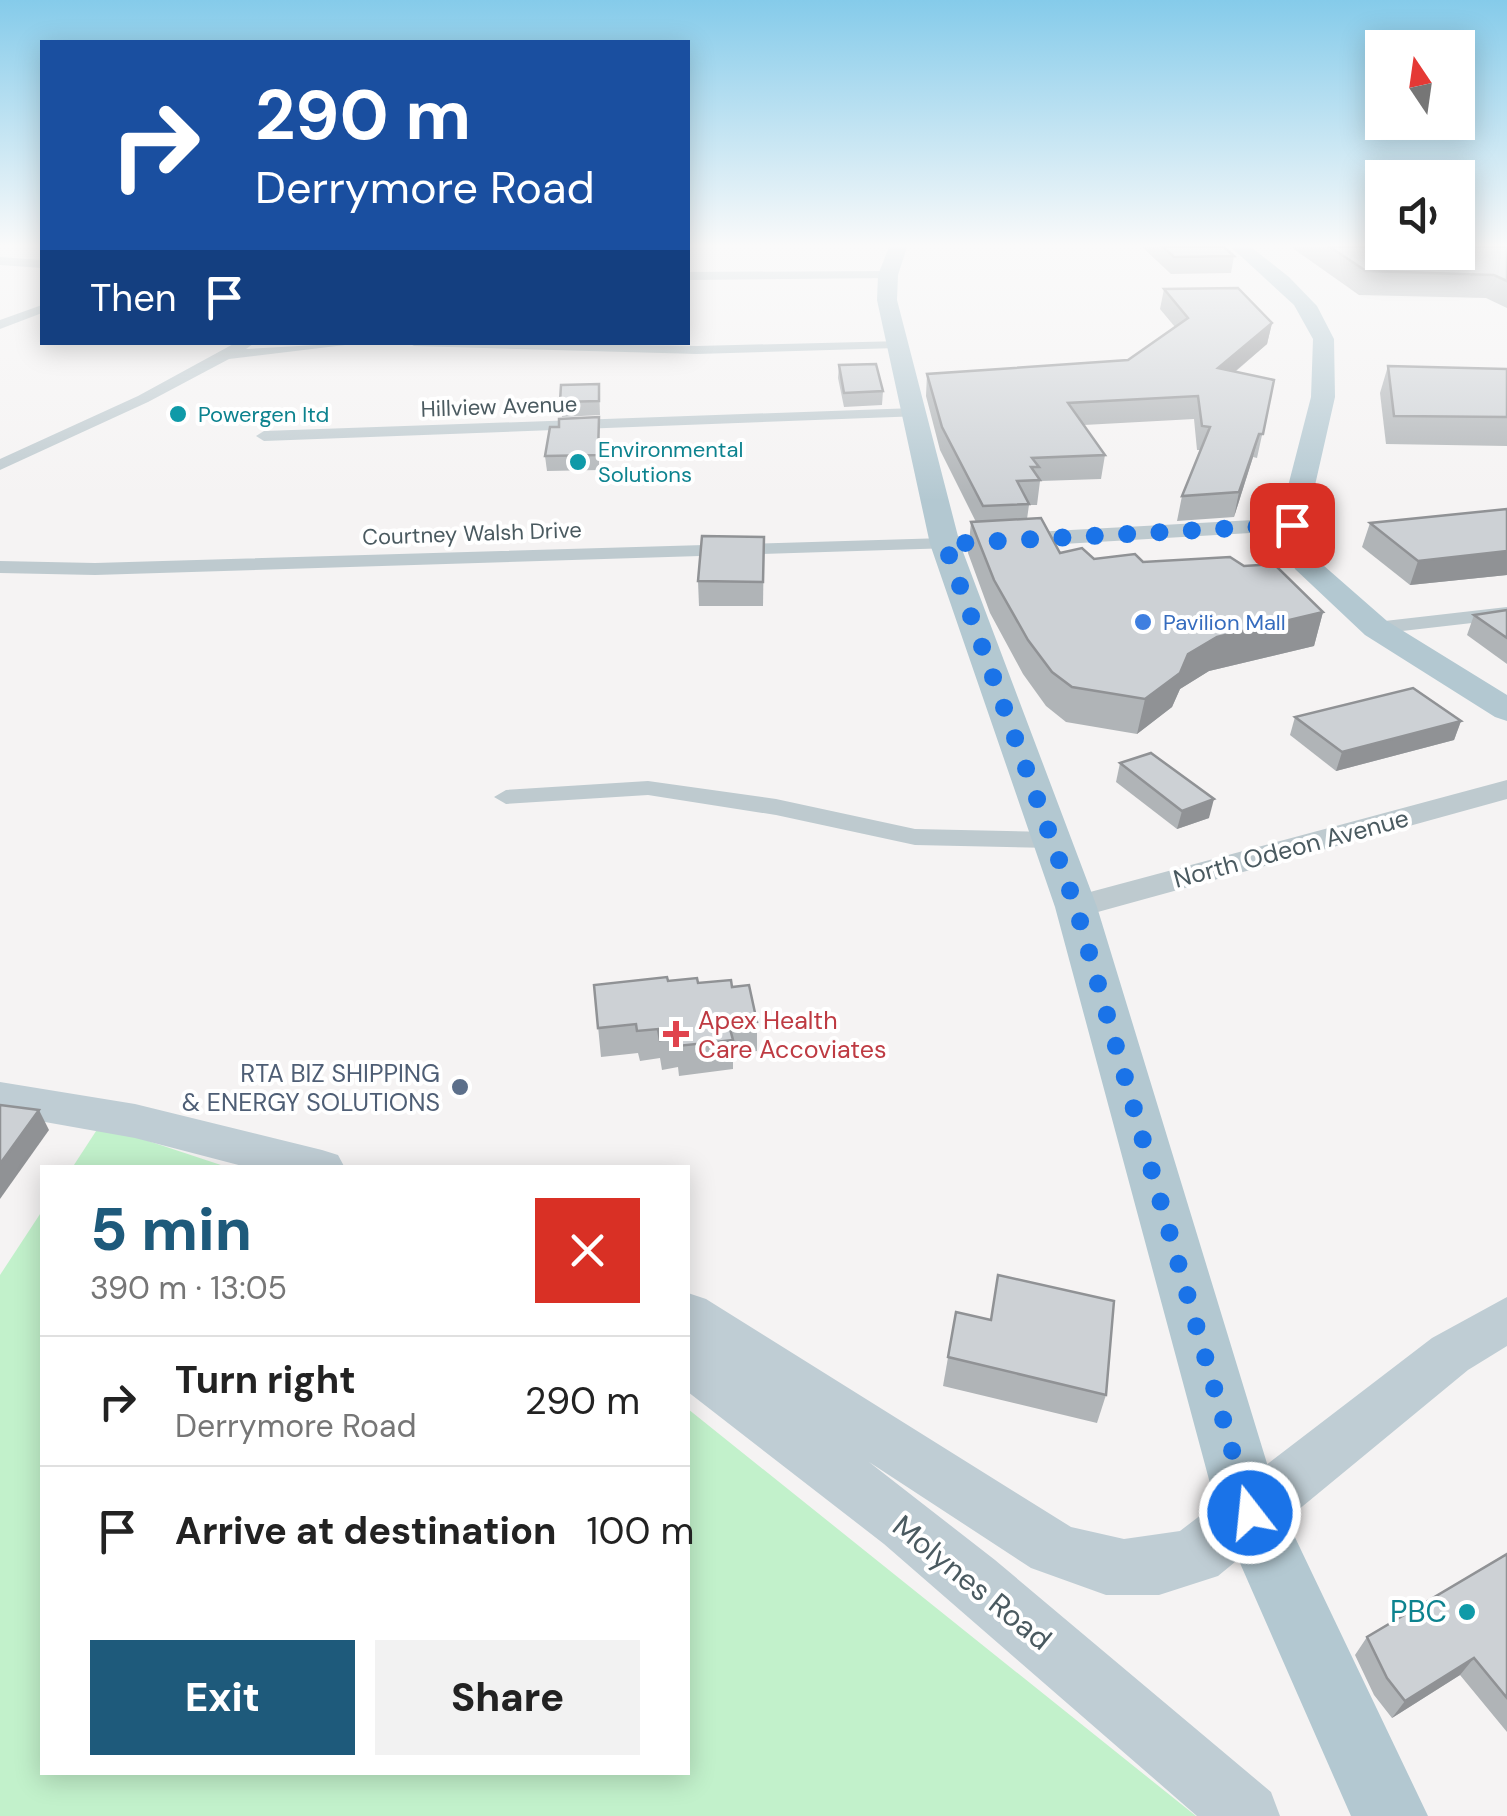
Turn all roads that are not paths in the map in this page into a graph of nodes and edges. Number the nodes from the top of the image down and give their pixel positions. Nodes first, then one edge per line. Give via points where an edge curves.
1 (894, 332) edge
2 (1322, 332) edge
3 (897, 344) junction
4 (244, 345) edge
5 (333, 345) edge
6 (520, 345) edge
7 (225, 356) junction
8 (915, 414) junction
9 (264, 436) dead end
10 (0, 465) edge
11 (1292, 525) junction
12 (945, 544) junction
13 (0, 567) edge
14 (1507, 613) edge
15 (1376, 628) junction
16 (1507, 710) edge
17 (1507, 789) edge
18 (506, 796) dead end
19 (1052, 840) junction
20 (1076, 907) junction
21 (0, 1098) edge
22 (310, 1165) edge
23 (690, 1317) edge
24 (1507, 1319) edge
25 (690, 1365) edge
26 (1250, 1513) junction
27 (1247, 1816) edge
28 (1390, 1816) edge

1 - 3 main road
2 - 11 main road via 1324,403
3 - 6 street via 698,350
3 - 8 main road
4 - 7 street
5 - 7 street
7 - 10 street
8 - 9 street, Hillview Avenue
8 - 12 main road
11 - 12 street
11 - 15 main road via 1310,568
12 - 13 street, Courtney Walsh Drive
12 - 19 main road
14 - 15 street
15 - 16 main road
17 - 20 street, North Odeon Avenue
18 - 19 street via 648,788 915,836
19 - 20 main road
20 - 26 main road
21 - 22 main road via 135,1121
23 - 26 main road via 1052,1548 1088,1564 1128,1572 1164,1568 1197,1555
24 - 26 main road via 1450,1354
25 - 27 main road, Molynes Road via 814,1454
26 - 28 main road

